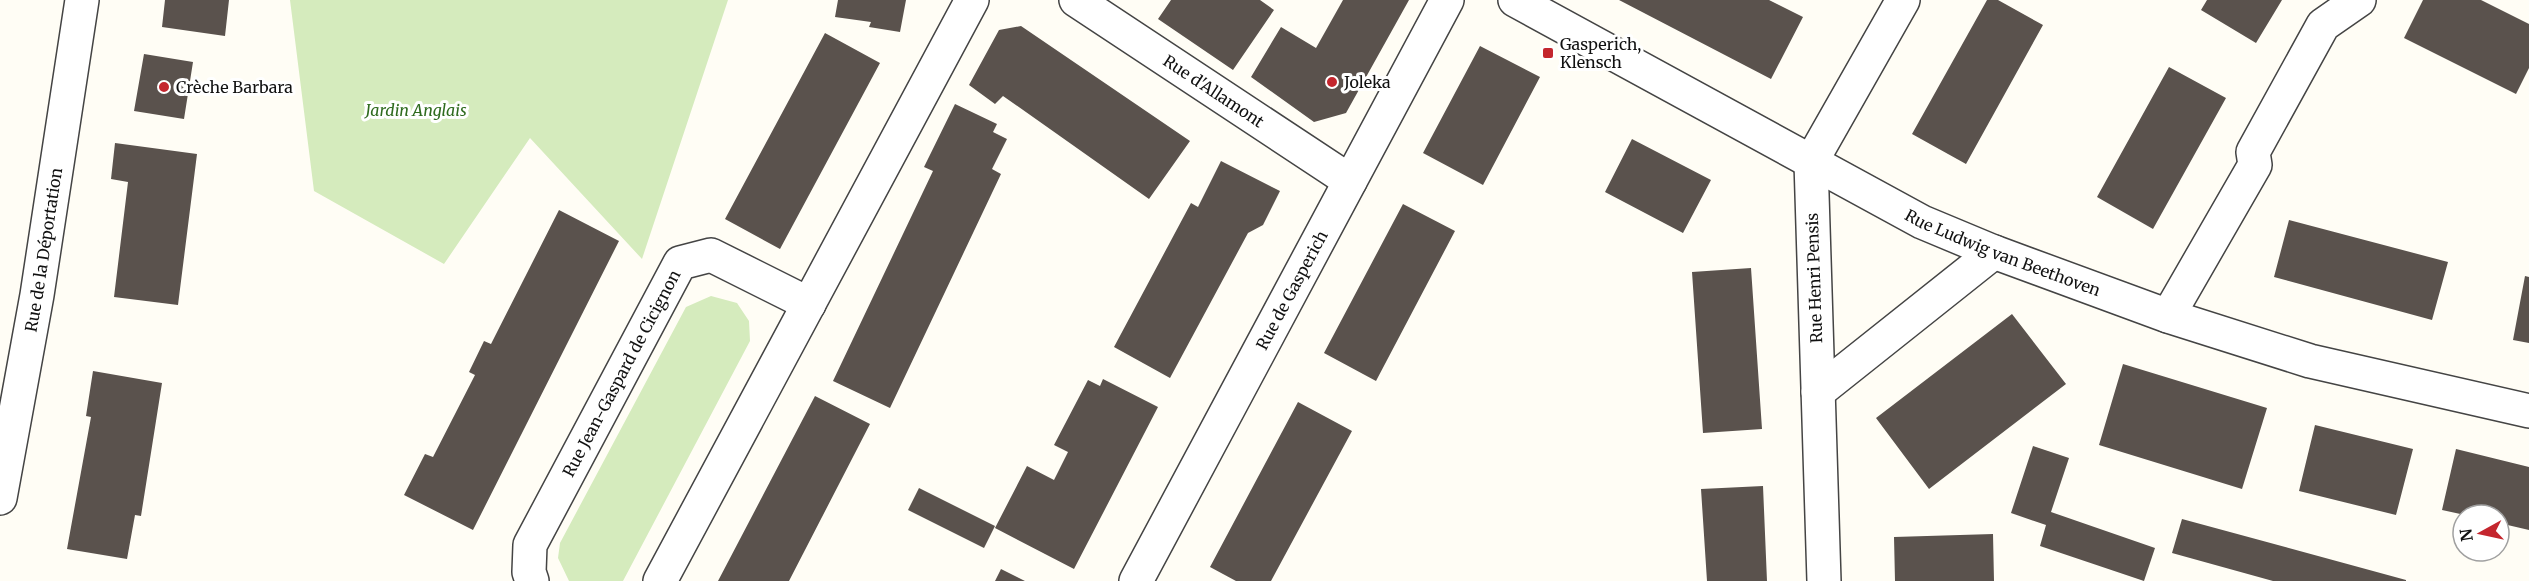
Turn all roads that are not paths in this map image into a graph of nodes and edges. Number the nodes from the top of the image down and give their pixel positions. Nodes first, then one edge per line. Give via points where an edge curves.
1 (82, 0) edge
2 (972, 0) edge
3 (1076, 0) edge
4 (1447, 0) edge
5 (1515, 0) edge
6 (1903, 0) edge
7 (2359, 0) edge
8 (1811, 162) junction
9 (1350, 181) junction
10 (1994, 252) junction
11 (809, 304) junction
12 (2168, 316) junction
13 (1818, 392) junction
14 (2529, 411) edge
15 (0, 498) edge
16 (532, 581) edge
17 (660, 581) edge
18 (1136, 581) edge
19 (1824, 581) edge

1 - 15 street, Rue de la Déportation via 39,284
2 - 11 street
3 - 9 street, Rue d'Allamont
4 - 9 street, Rue de Gasperich
5 - 8 street, Rue Ludwig van Beethoven
6 - 8 street
7 - 12 street via 2323,25 2253,152 2255,165
8 - 10 street, Rue Ludwig van Beethoven via 1922,222
8 - 13 street, Rue Henri Pensis
9 - 18 street, Rue de Gasperich
10 - 12 street, Rue Ludwig van Beethoven
10 - 13 street
11 - 16 street, Rue Jean-Gaspard de Cicignon via 711,255 680,263 531,545
11 - 17 street
12 - 14 street, Rue Ludwig van Beethoven via 2310,361
13 - 19 street, Rue Henri Pensis

